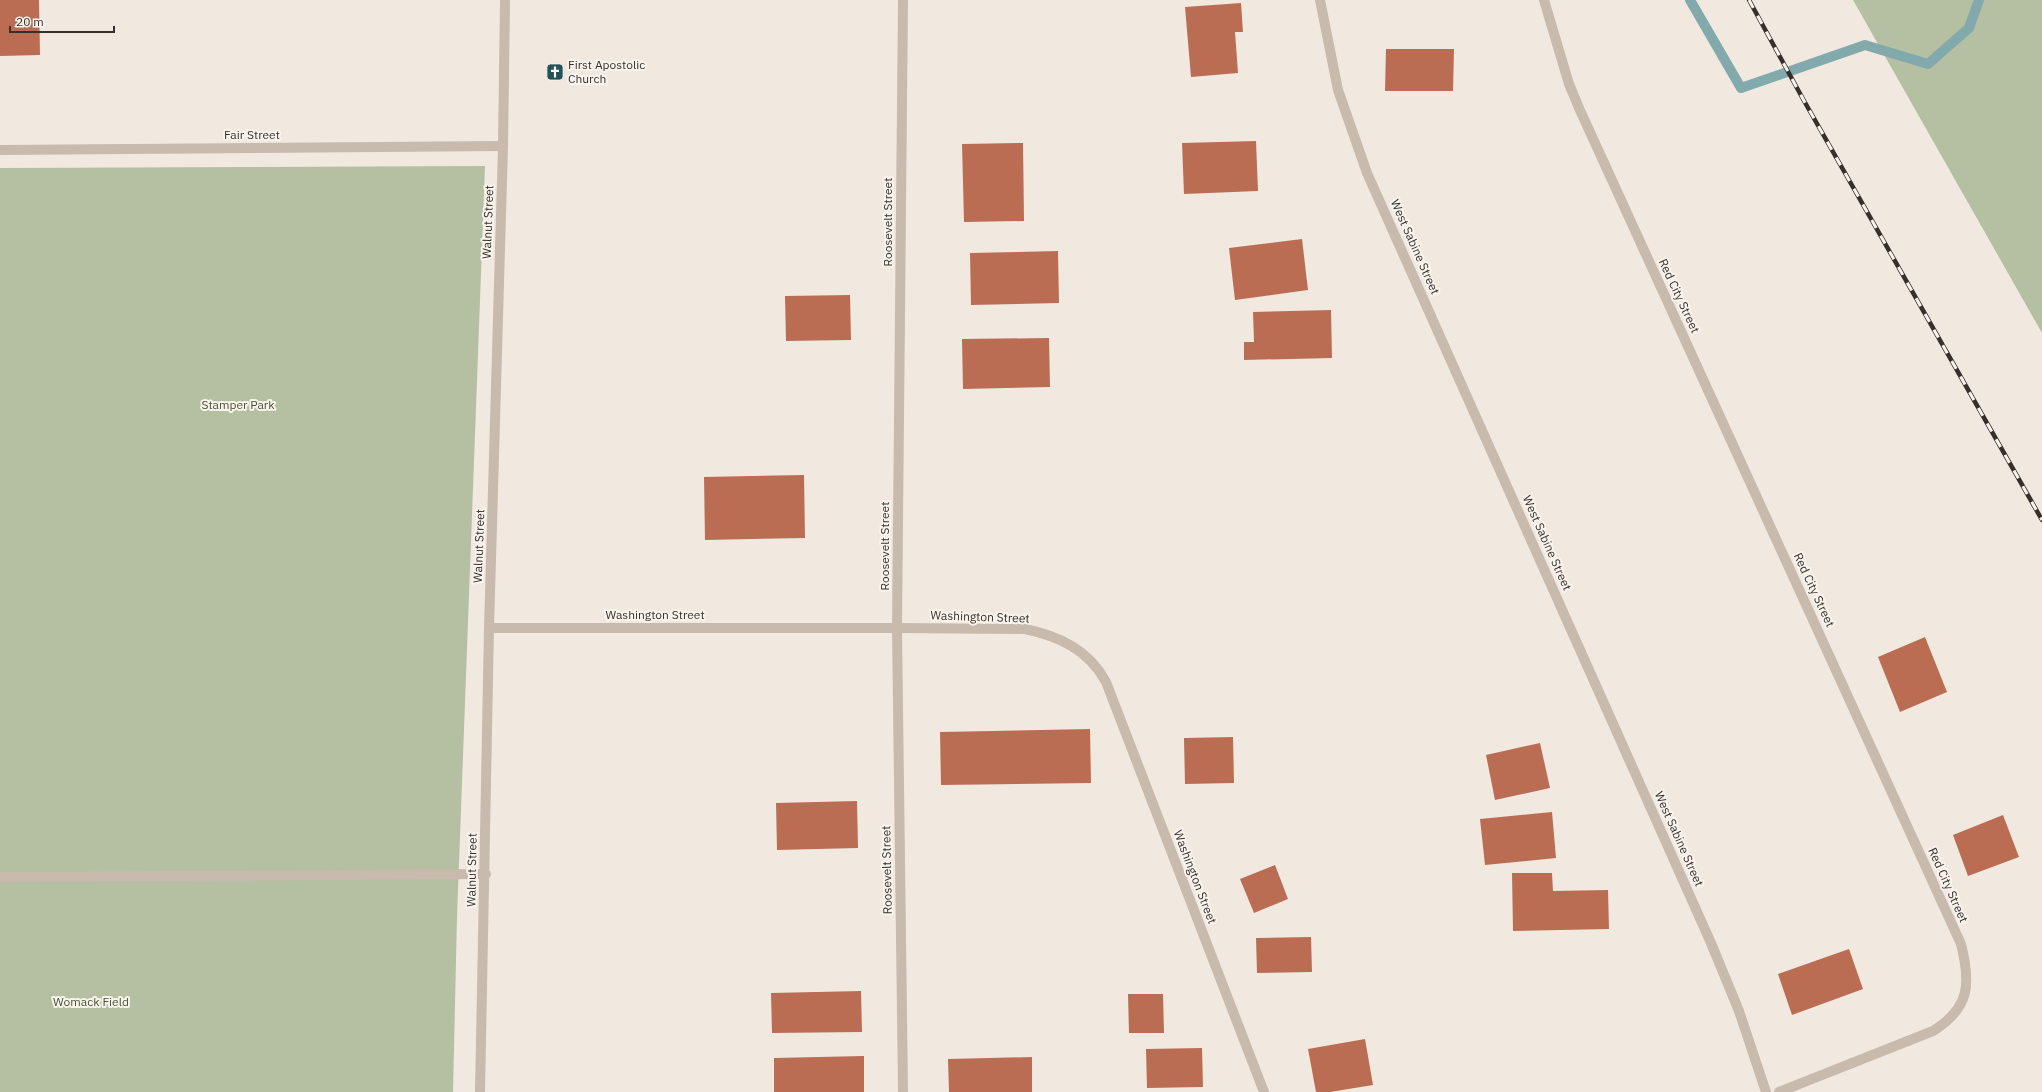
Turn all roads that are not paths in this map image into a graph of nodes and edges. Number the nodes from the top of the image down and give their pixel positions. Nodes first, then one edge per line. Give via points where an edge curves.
1 (505, 0) edge
2 (903, 0) edge
3 (1320, 0) edge
4 (1544, 0) edge
5 (503, 146) junction
6 (0, 150) edge
7 (489, 628) junction
8 (898, 628) junction
9 (486, 874) junction
10 (0, 877) edge
11 (480, 1092) edge
12 (903, 1092) edge
13 (1264, 1092) edge
14 (1766, 1092) edge
15 (1779, 1092) edge

1 - 5 street, Walnut Street
2 - 8 street, Roosevelt Street
3 - 14 street, West Sabine Street via 1338,90 1365,167 1711,943 1739,1011
4 - 15 street, Red City Street via 1579,108 1958,937 1966,964 1966,994 1960,1007 1933,1032
5 - 6 street, Fair Street
5 - 7 street, Walnut Street
7 - 8 street, Washington Street
7 - 9 street, Walnut Street
8 - 12 street, Roosevelt Street
8 - 13 street, Washington Street via 1025,629 1052,636 1072,645 1087,656 1100,672 1114,702
9 - 10 street
9 - 11 street, Walnut Street

